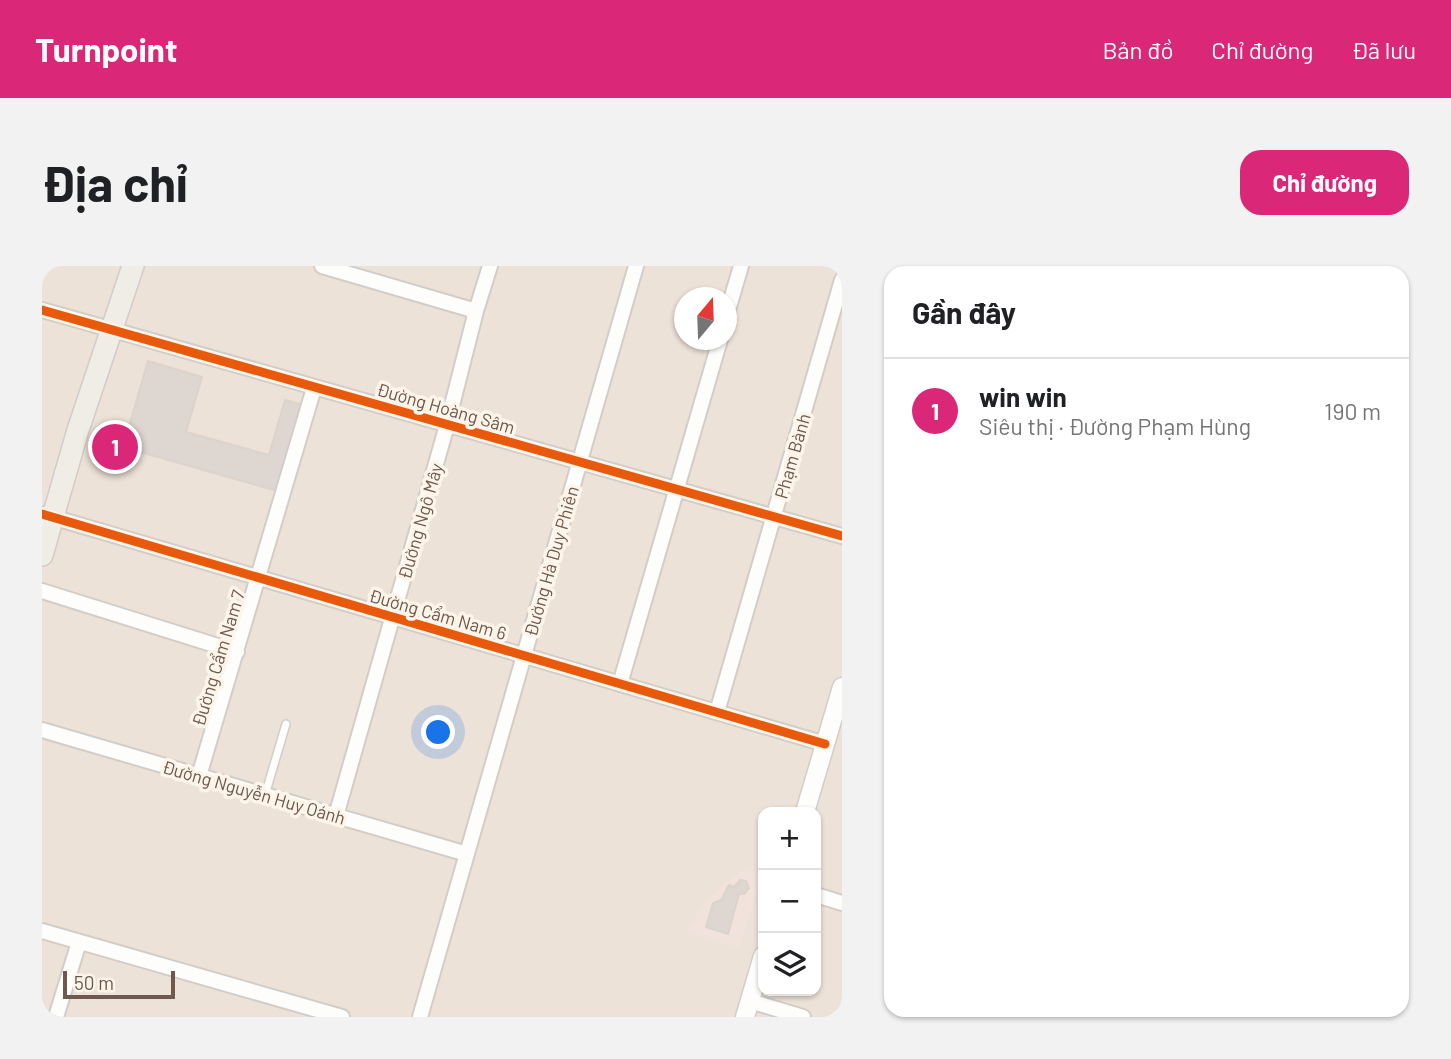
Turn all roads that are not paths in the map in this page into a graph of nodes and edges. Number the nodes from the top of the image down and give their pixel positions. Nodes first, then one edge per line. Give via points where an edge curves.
1 (133, 266) edge
2 (322, 266) edge
3 (490, 266) edge
4 (636, 266) edge
5 (741, 266) edge
6 (842, 280) edge
7 (735, 287) edge
8 (42, 310) edge
9 (476, 311) junction
10 (110, 331) junction
11 (717, 350) edge
12 (314, 388) junction
13 (447, 425) junction
14 (580, 462) junction
15 (677, 489) junction
16 (48, 516) edge
17 (775, 517) junction
18 (842, 536) edge
19 (42, 555) edge
20 (259, 578) junction
21 (42, 591) edge
22 (393, 617) junction
23 (237, 652) junction
24 (524, 655) junction
25 (620, 684) junction
26 (842, 687) edge
27 (717, 712) junction
28 (286, 724) dead end
29 (42, 730) edge
30 (825, 744) junction
31 (199, 776) junction
32 (264, 795) junction
33 (806, 807) edge
34 (336, 816) junction
35 (467, 854) junction
36 (821, 897) edge
37 (842, 903) edge
38 (42, 932) edge
39 (79, 942) junction
40 (758, 974) edge
41 (748, 1009) edge
42 (57, 1017) edge
43 (342, 1017) edge
44 (420, 1017) edge
45 (803, 1017) edge

1 - 10 main road
2 - 9 street
3 - 9 street, Đường Ngô Mây
4 - 14 street, Đường Hà Duy Phiên
5 - 7 street
6 - 17 street, Phạm Bành
8 - 10 street, Đường Hoàng Sâm
9 - 13 street, Đường Ngô Mây
10 - 12 street, Đường Hoàng Sâm
10 - 16 main road
11 - 15 street
12 - 13 street, Đường Hoàng Sâm
12 - 20 street, Đường Cẩm Nam 7
13 - 14 street, Đường Hoàng Sâm
13 - 22 street, Đường Ngô Mây
14 - 15 street, Đường Hoàng Sâm
14 - 24 street, Đường Hà Duy Phiên
15 - 17 street, Đường Hoàng Sâm
15 - 25 street
16 - 19 main road
16 - 20 street, Đường Cẩm Nam 6
17 - 18 street, Đường Hoàng Sâm
17 - 27 street, Phạm Bành
20 - 22 street, Đường Cẩm Nam 6
20 - 23 street, Đường Cẩm Nam 7
21 - 23 street
22 - 24 street, Đường Cẩm Nam 6
22 - 34 street, Đường Ngô Mây
23 - 31 street, Đường Cẩm Nam 7
24 - 25 street, Đường Cẩm Nam 6
24 - 35 street, Đường Hà Duy Phiên
25 - 27 street, Đường Cẩm Nam 6
26 - 30 street
27 - 30 street, Đường Cẩm Nam 6
28 - 32 lane
29 - 31 street, Đường Nguyễn Huy Oánh
30 - 33 street
31 - 32 street, Đường Nguyễn Huy Oánh
32 - 34 street, Đường Nguyễn Huy Oánh
34 - 35 street, Đường Nguyễn Huy Oánh
35 - 44 street, Đường Hà Duy Phiên
36 - 37 street
38 - 39 street
39 - 42 street
39 - 43 street
40 - 41 street
41 - 45 street

